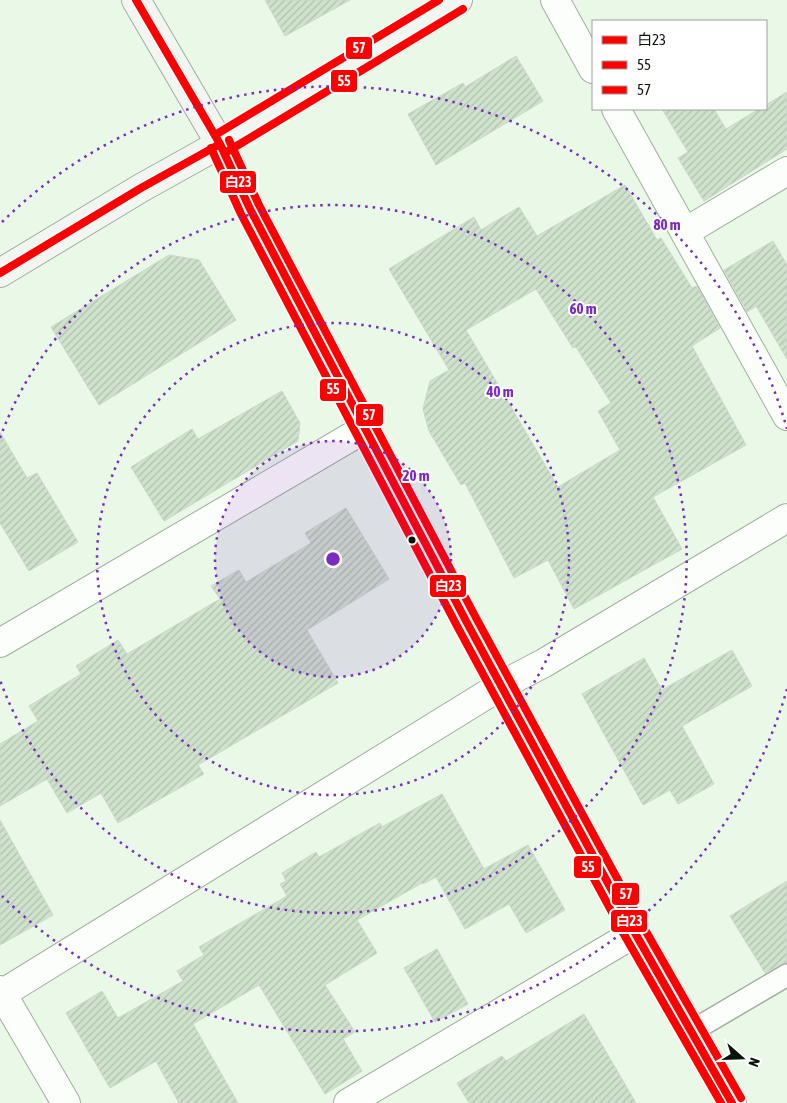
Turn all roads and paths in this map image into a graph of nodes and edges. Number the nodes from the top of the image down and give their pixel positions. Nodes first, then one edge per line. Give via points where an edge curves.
1 (136, 0) edge
2 (458, 0) edge
3 (555, 0) edge
4 (592, 67) edge
5 (617, 110) edge
6 (220, 144) junction
7 (787, 172) edge
8 (685, 232) junction
9 (0, 273) edge
10 (787, 416) edge
11 (366, 428) junction
12 (787, 518) edge
13 (0, 643) edge
14 (502, 685) junction
15 (635, 933) junction
16 (787, 975) edge
17 (1, 993) edge
18 (692, 1030) junction
19 (66, 1103) edge
20 (348, 1103) edge
21 (732, 1103) edge

1 - 6 street
2 - 6 street
3 - 4 street
5 - 8 street
6 - 9 street
6 - 11 street via 250,209
7 - 8 street
8 - 10 street
11 - 13 street
11 - 14 street
12 - 14 street
14 - 15 street
14 - 17 street
15 - 18 street
15 - 20 street
16 - 18 lane
17 - 19 street
18 - 21 street

